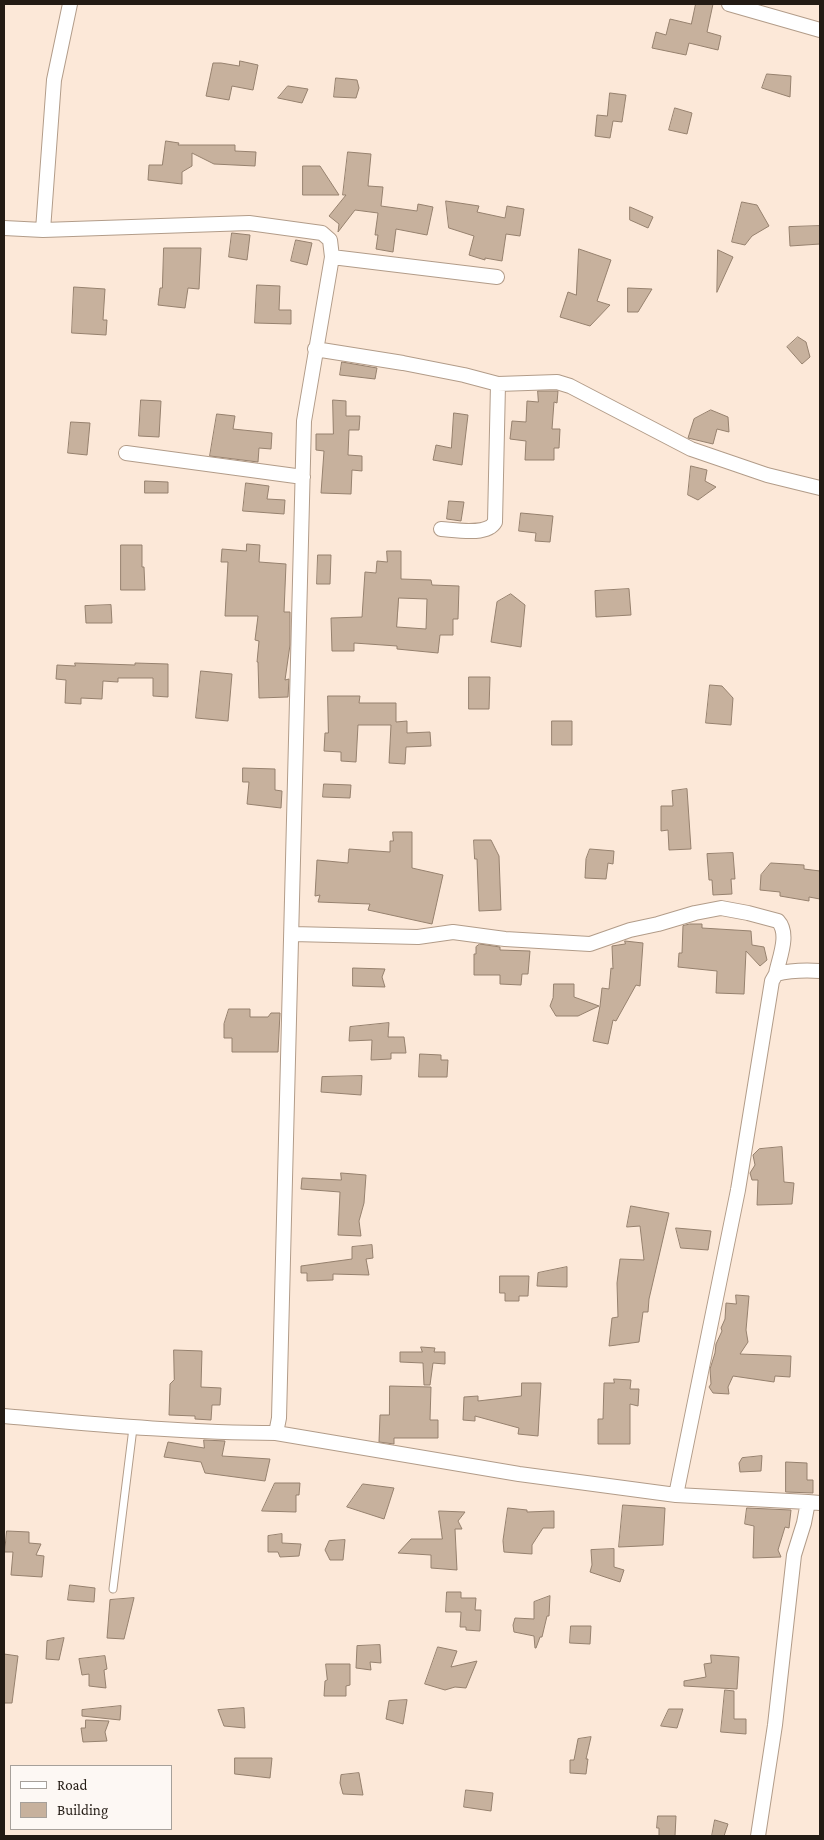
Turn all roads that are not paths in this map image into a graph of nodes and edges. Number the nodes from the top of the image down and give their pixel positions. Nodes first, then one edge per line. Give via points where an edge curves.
1 (70, 4) edge
2 (728, 4) edge
3 (820, 30) edge
4 (4, 228) edge
5 (43, 230) junction
6 (332, 257) junction
7 (497, 277) dead end
8 (315, 349) junction
9 (498, 384) junction
10 (126, 453) dead end
11 (303, 476) junction
12 (820, 488) edge
13 (441, 529) dead end
14 (292, 934) junction
15 (820, 971) edge
16 (776, 974) junction
17 (4, 1416) edge
18 (133, 1428) junction
19 (276, 1433) junction
20 (676, 1495) junction
21 (814, 1503) edge
22 (113, 1589) dead end
23 (758, 1836) edge

1 - 5 street via 54,80
2 - 3 street
4 - 5 street
5 - 6 street via 249,223 322,233 330,240
6 - 7 street
6 - 8 street
8 - 9 street via 412,365
8 - 11 street via 304,421
9 - 12 street via 557,382 570,386 691,449 767,475
9 - 13 street via 495,522 485,531
10 - 11 street
11 - 14 street
14 - 16 street via 418,937 453,932 590,944 630,930 721,908 778,920 784,936
14 - 19 street via 279,1418
15 - 16 street
16 - 20 street via 772,981 738,1190
17 - 18 street
18 - 19 street
18 - 22 lane
19 - 20 street via 519,1474
20 - 21 street
21 - 23 street via 794,1555 775,1725

